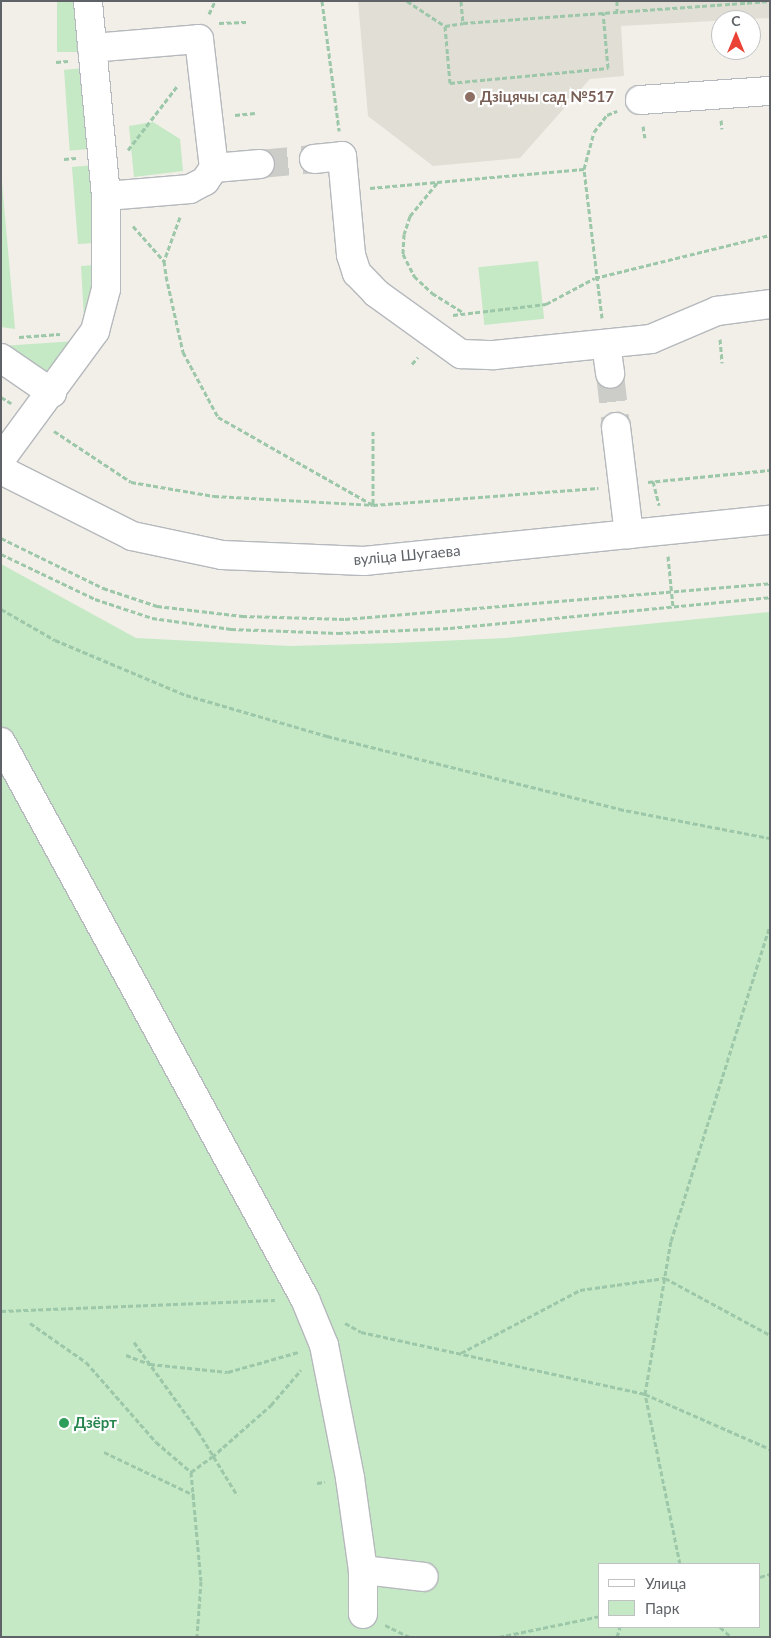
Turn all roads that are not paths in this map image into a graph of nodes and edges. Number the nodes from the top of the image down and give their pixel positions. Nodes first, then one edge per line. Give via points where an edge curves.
1 (88, 1) edge
2 (92, 48) junction
3 (770, 91) edge
4 (640, 100) road end
5 (314, 159) tunnel mouth
6 (260, 164) tunnel mouth
7 (214, 168) junction
8 (105, 189) junction
9 (770, 304) edge
10 (606, 344) junction
11 (7, 348) edge
12 (610, 374) tunnel mouth
13 (52, 393) junction
14 (616, 427) tunnel mouth
15 (1, 459) edge
16 (1, 470) edge
17 (770, 520) edge
18 (629, 534) junction
19 (1, 742) edge
20 (363, 1570) junction
21 (424, 1578) dead end
22 (363, 1614) dead end

1 - 2 street
2 - 7 street via 199,39
2 - 8 street
3 - 4 street
5 - 10 street via 342,156 351,255 357,273 376,293 461,354 494,355
6 - 7 street
7 - 8 street via 205,180 190,189
8 - 13 street via 106,289 95,331
9 - 10 street via 717,311 651,339
10 - 12 street
11 - 13 street
13 - 15 street
14 - 18 street
16 - 18 street, вуліца Шугаева via 132,536 222,555 364,561
17 - 18 street, вуліца Шугаева
19 - 20 street via 304,1299 324,1345 350,1478
20 - 21 street
20 - 22 street

